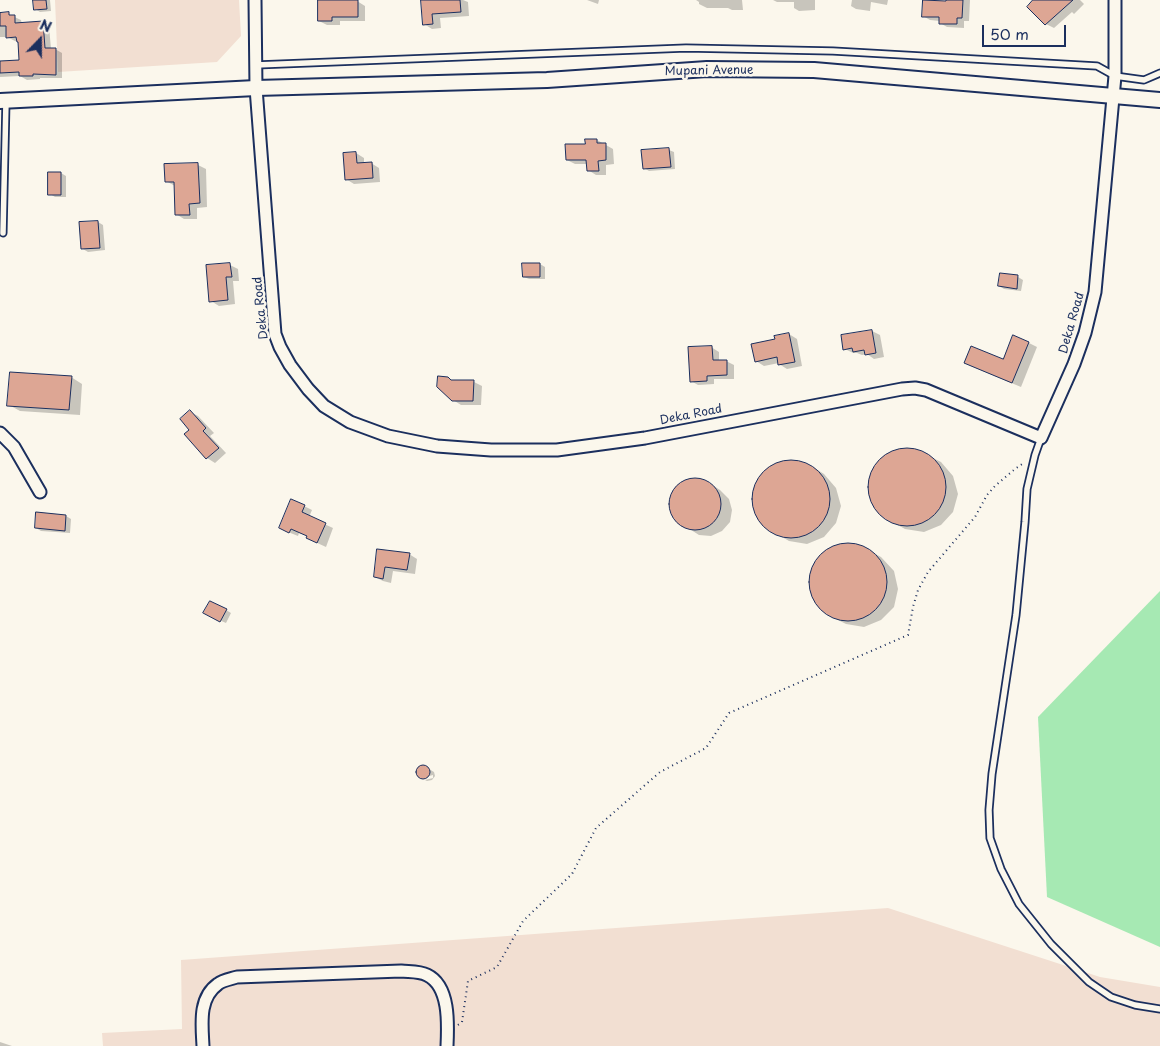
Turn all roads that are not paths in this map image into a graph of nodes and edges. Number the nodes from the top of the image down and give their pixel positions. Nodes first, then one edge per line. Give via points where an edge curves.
1 (255, 0) edge
2 (1115, 0) edge
3 (256, 65) junction
4 (1160, 73) edge
5 (1115, 76) junction
6 (256, 88) junction
7 (1113, 96) junction
8 (1160, 100) edge
9 (3, 101) edge
10 (3, 233) dead end
11 (0, 433) edge
12 (1041, 438) junction
13 (40, 492) dead end
14 (1160, 1009) edge
15 (203, 1046) edge
16 (447, 1046) edge

1 - 3 street, Deka Road
2 - 5 street, Deka Road
3 - 5 lane via 686,48 833,50 1097,66
3 - 6 street, Deka Road
4 - 5 lane via 1144,80
5 - 7 street, Deka Road
6 - 7 street, Mupani Avenue via 546,80 707,69 814,70
6 - 9 street, Mupani Avenue
6 - 12 street, Deka Road via 275,334 290,365 308,389 324,406 350,422 388,436 437,446 557,450 646,438 915,388
7 - 8 street, Mupani Avenue
7 - 12 street, Deka Road via 1095,292 1074,364
9 - 10 lane
11 - 13 street via 14,446
12 - 14 lane via 1028,488 1016,615 992,774 990,838 1019,904 1051,944 1089,982 1111,997
15 - 16 street via 201,1017 204,1002 219,982 236,977 400,971 419,972 436,981 446,1003

